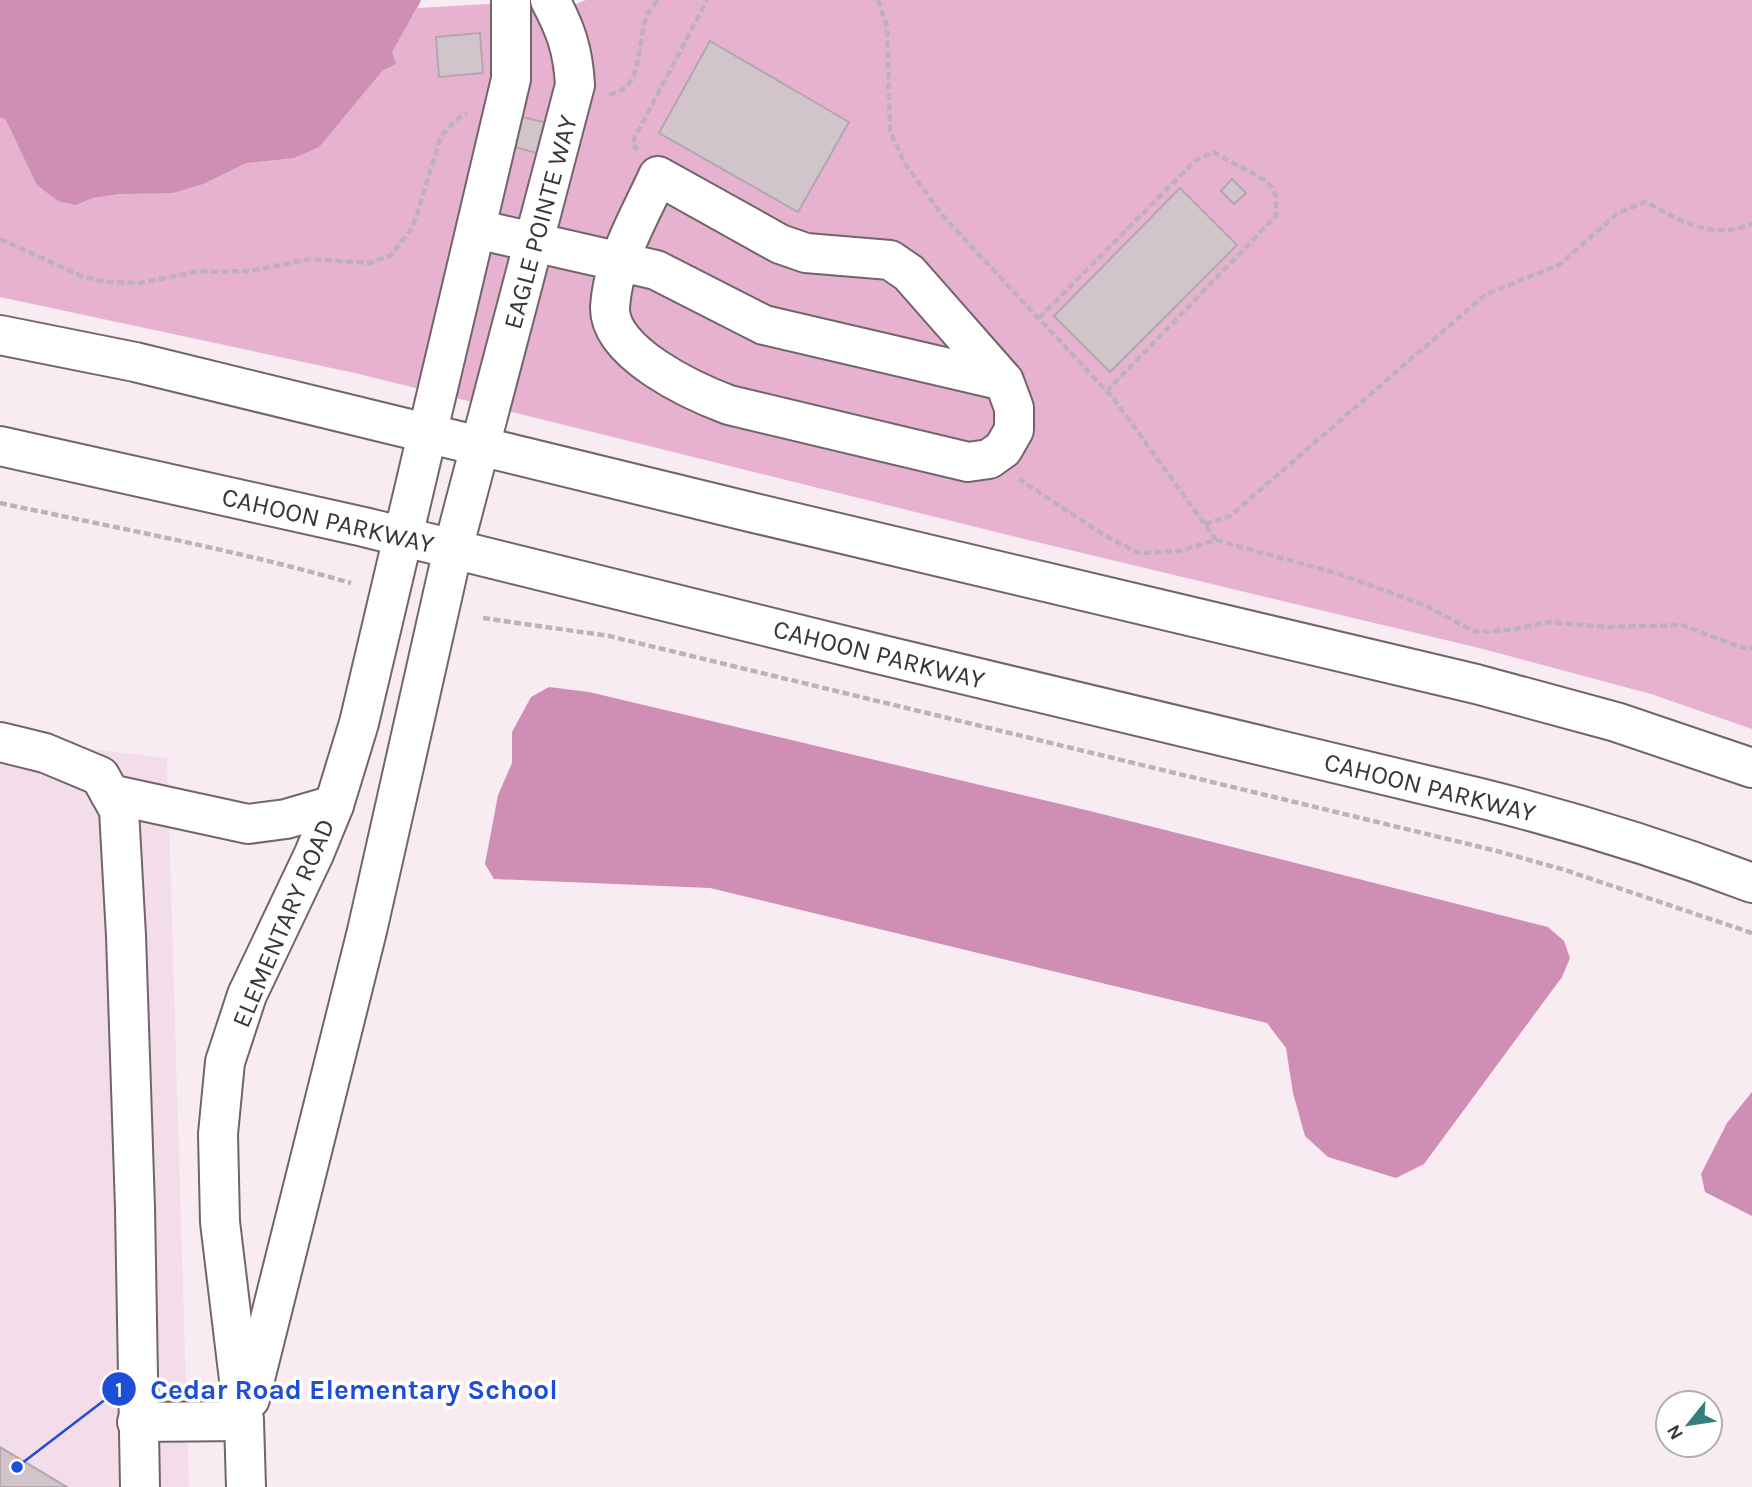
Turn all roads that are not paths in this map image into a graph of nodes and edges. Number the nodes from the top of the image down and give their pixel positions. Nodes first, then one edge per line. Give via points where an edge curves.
1 (511, 0) edge
2 (550, 0) edge
3 (476, 229) junction
4 (534, 242) junction
5 (619, 261) junction
6 (0, 335) edge
7 (1004, 381) junction
8 (427, 434) junction
9 (0, 446) edge
10 (481, 446) junction
11 (404, 538) junction
12 (453, 549) junction
13 (0, 741) edge
14 (1752, 768) edge
15 (110, 794) junction
16 (334, 805) junction
17 (1752, 883) edge
18 (244, 1421) junction
19 (137, 1422) junction
20 (140, 1487) edge
21 (246, 1487) edge

1 - 3 street via 511,67
2 - 4 street, EAGLE POINTE WAY via 567,32 575,85
3 - 4 street
3 - 8 street
4 - 5 street
4 - 10 street, EAGLE POINTE WAY
5 - 7 street via 656,270 764,325
5 - 7 street via 658,176 780,244 806,253 890,260 909,273
5 - 7 street via 610,310 628,348 694,392 729,405 968,462 989,459 1003,449 1014,430 1014,408
6 - 8 street via 135,362
8 - 10 street
8 - 11 street, ELEMENTARY ROAD
9 - 11 street, CAHOON PARKWAY
10 - 12 street, ELEMENTARY ROAD
10 - 14 street via 1476,684 1616,722
11 - 12 street, CAHOON PARKWAY
11 - 16 street, ELEMENTARY ROAD
12 - 17 street, CAHOON PARKWAY via 1535,812
12 - 18 street, ELEMENTARY ROAD via 368,931
13 - 15 street via 45,753 100,776
15 - 16 street via 248,824
15 - 19 street via 119,810 125,936
16 - 18 street, ELEMENTARY ROAD via 247,995 225,1062 218,1133 220,1222
18 - 19 street
18 - 21 street, ELEMENTARY ROAD
19 - 20 street

